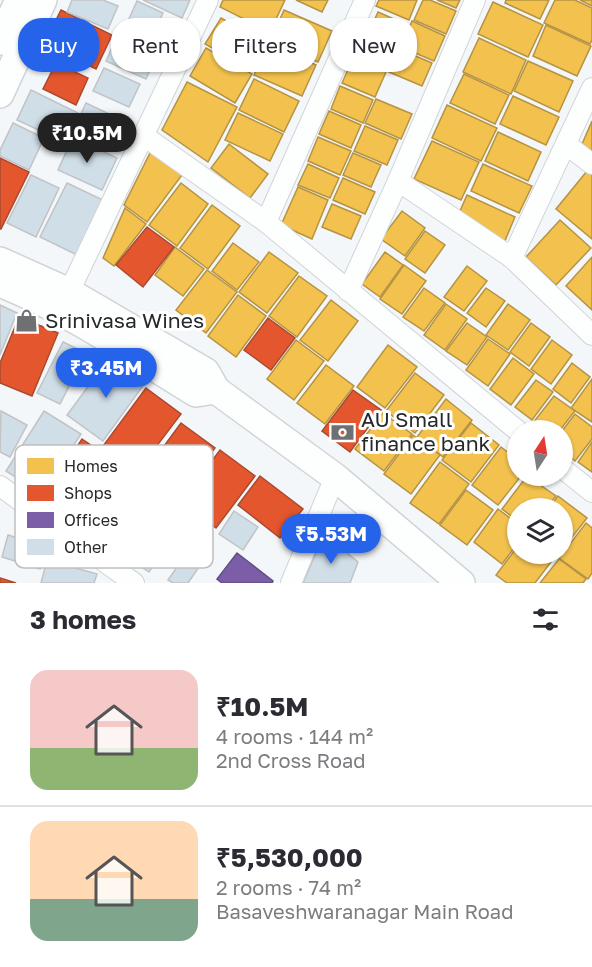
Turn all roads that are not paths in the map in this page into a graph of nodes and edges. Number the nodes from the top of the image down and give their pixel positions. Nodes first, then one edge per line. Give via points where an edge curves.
1 (19, 0) edge
2 (44, 0) edge
3 (208, 0) edge
4 (365, 0) edge
5 (475, 0) edge
6 (0, 41) edge
7 (592, 88) edge
8 (0, 94) edge
9 (144, 136) junction
10 (567, 145) junction
11 (592, 164) edge
12 (398, 181) junction
13 (266, 222) junction
14 (512, 258) junction
15 (0, 261) edge
16 (0, 283) edge
17 (348, 291) junction
18 (69, 292) junction
19 (592, 335) edge
20 (216, 390) junction
21 (507, 422) edge
22 (335, 477) junction
23 (573, 477) edge
24 (0, 486) edge
25 (592, 492) edge
26 (15, 498) edge
27 (113, 576) edge
28 (134, 583) edge
29 (291, 583) edge
30 (461, 583) edge

1 - 6 main road
2 - 8 main road
3 - 9 street
4 - 13 street
5 - 12 street
7 - 10 street
9 - 13 street
9 - 18 street
10 - 11 street
10 - 14 street
12 - 14 street
12 - 17 street
13 - 17 street
14 - 19 street
15 - 18 main road
16 - 20 main road via 70,316 196,393
17 - 21 street
18 - 20 main road via 206,372
20 - 22 main road
22 - 29 street
22 - 30 main road
23 - 25 street
24 - 26 street
27 - 28 street

